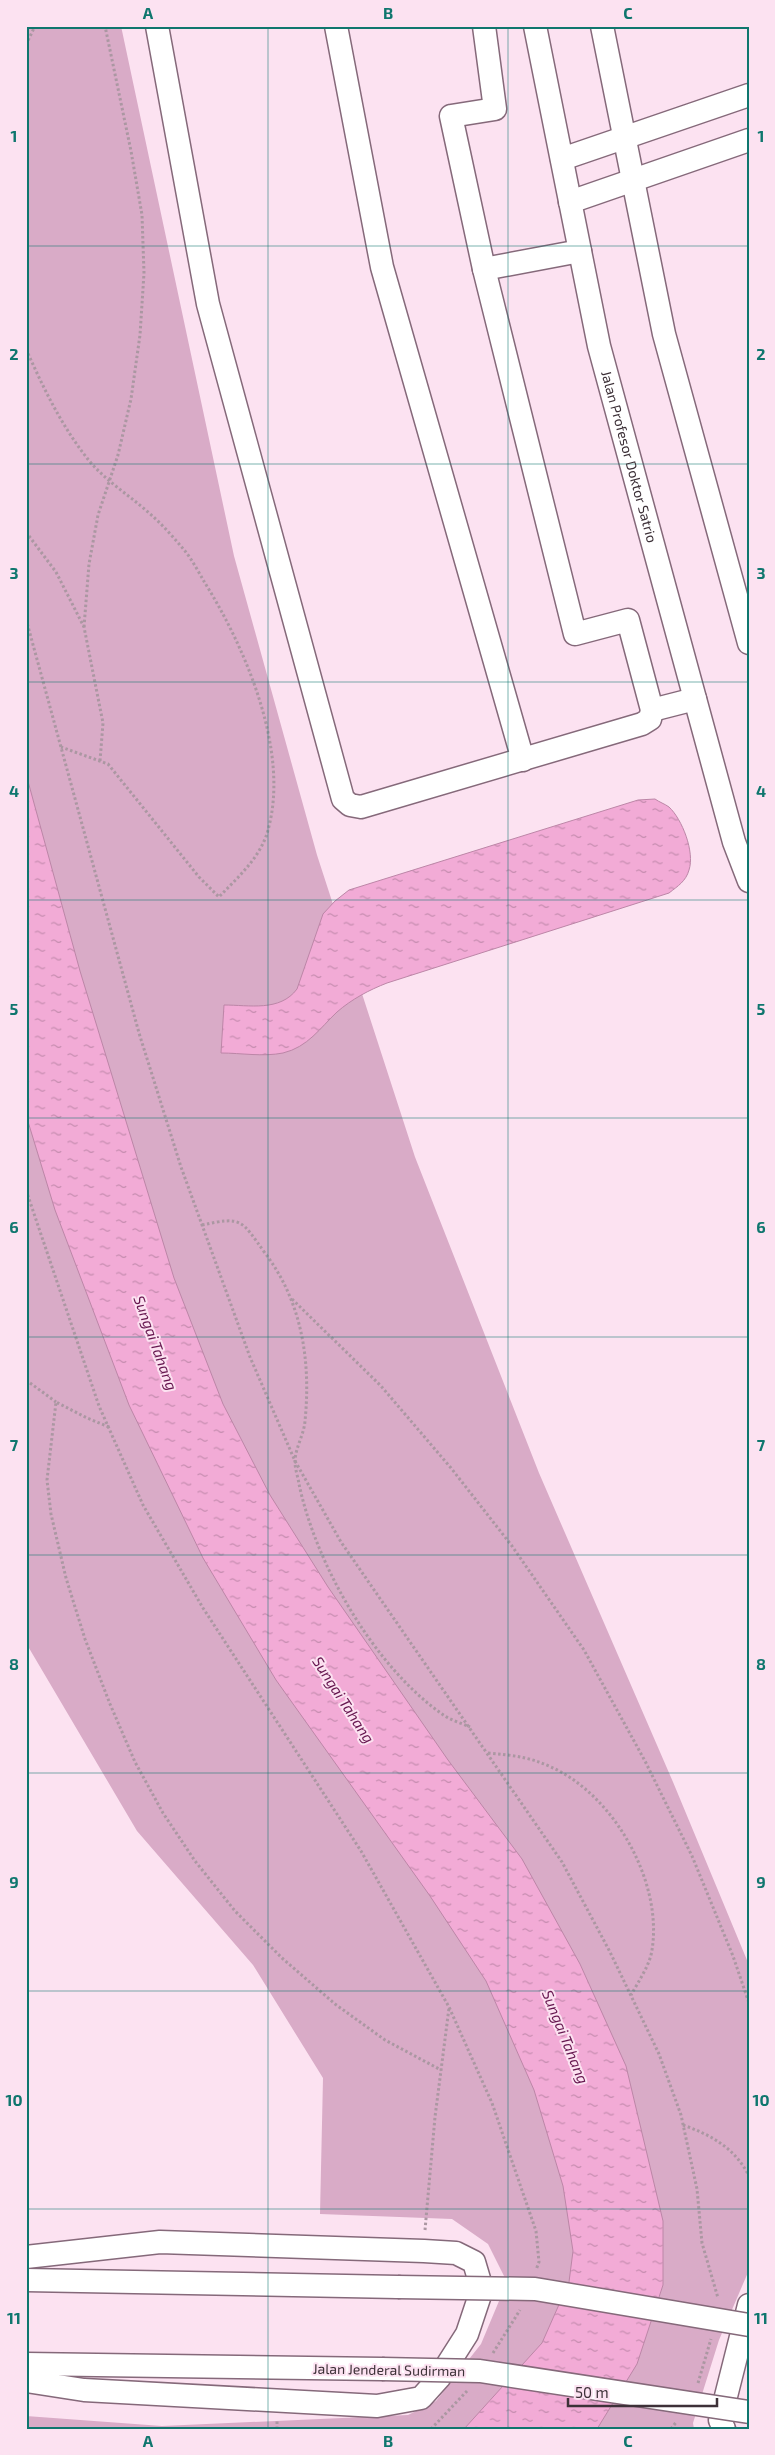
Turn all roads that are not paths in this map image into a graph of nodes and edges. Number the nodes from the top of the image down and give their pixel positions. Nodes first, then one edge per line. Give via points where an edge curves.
1 (156, 26) edge
2 (336, 26) edge
3 (484, 26) edge
4 (535, 26) edge
5 (602, 26) edge
6 (749, 95) edge
7 (624, 138) junction
8 (749, 140) edge
9 (562, 159) junction
10 (633, 180) junction
11 (570, 202) junction
12 (580, 251) junction
13 (484, 269) junction
14 (749, 643) edge
15 (694, 699) junction
16 (652, 710) junction
17 (522, 760) junction
18 (749, 881) edge
19 (26, 2257) edge
20 (26, 2280) edge
21 (749, 2305) edge
22 (749, 2325) edge
23 (26, 2364) edge
24 (26, 2381) edge
25 (749, 2412) edge
26 (724, 2429) edge

1 - 17 street via 208,304 343,798 350,805 361,807
2 - 17 street via 382,267
3 - 13 street via 494,109 451,116
4 - 9 street, Jalan Profesor Doktor Satrio
5 - 7 street
6 - 7 street
7 - 9 street
7 - 10 street
8 - 10 street
9 - 11 street, Jalan Profesor Doktor Satrio
10 - 11 street
10 - 14 street via 664,334
11 - 12 street, Jalan Profesor Doktor Satrio
12 - 13 street
12 - 15 street, Jalan Profesor Doktor Satrio via 599,346
13 - 16 street via 575,634 628,620
15 - 16 street
15 - 18 street, Jalan Profesor Doktor Satrio via 734,842
16 - 17 street via 650,719 642,724
19 - 24 street via 160,2242 456,2253 474,2262 482,2289 467,2334 439,2378 420,2398 378,2406 84,2390
20 - 22 street, bridge via 535,2289
21 - 26 street via 720,2420
23 - 25 street, Jalan Jenderal Sudirman, bridge via 480,2371

